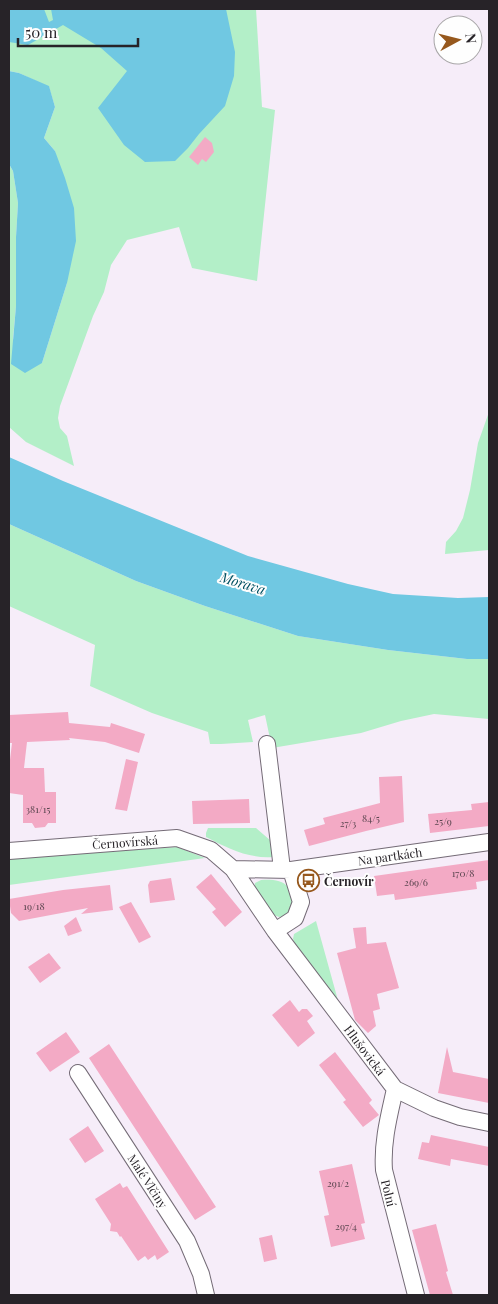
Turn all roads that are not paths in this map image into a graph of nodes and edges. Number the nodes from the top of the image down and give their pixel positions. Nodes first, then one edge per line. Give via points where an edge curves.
1 (267, 744) dead end
2 (489, 842) edge
3 (9, 851) edge
4 (233, 869) junction
5 (287, 869) junction
6 (275, 931) junction
7 (78, 1073) dead end
8 (395, 1089) junction
9 (489, 1123) edge
10 (206, 1295) edge
11 (416, 1295) edge

1 - 5 street
2 - 5 street, Na partkách
3 - 4 street, Černovírská via 177,838 211,850
4 - 5 street, Na partkách
4 - 6 street, Hlušovická
5 - 6 street via 302,902 295,918
6 - 8 street, Hlušovická
7 - 10 street, Malé Vlčiny via 187,1241
8 - 9 street, Hlušovická via 434,1108
8 - 11 street, Polní via 384,1138 384,1170

